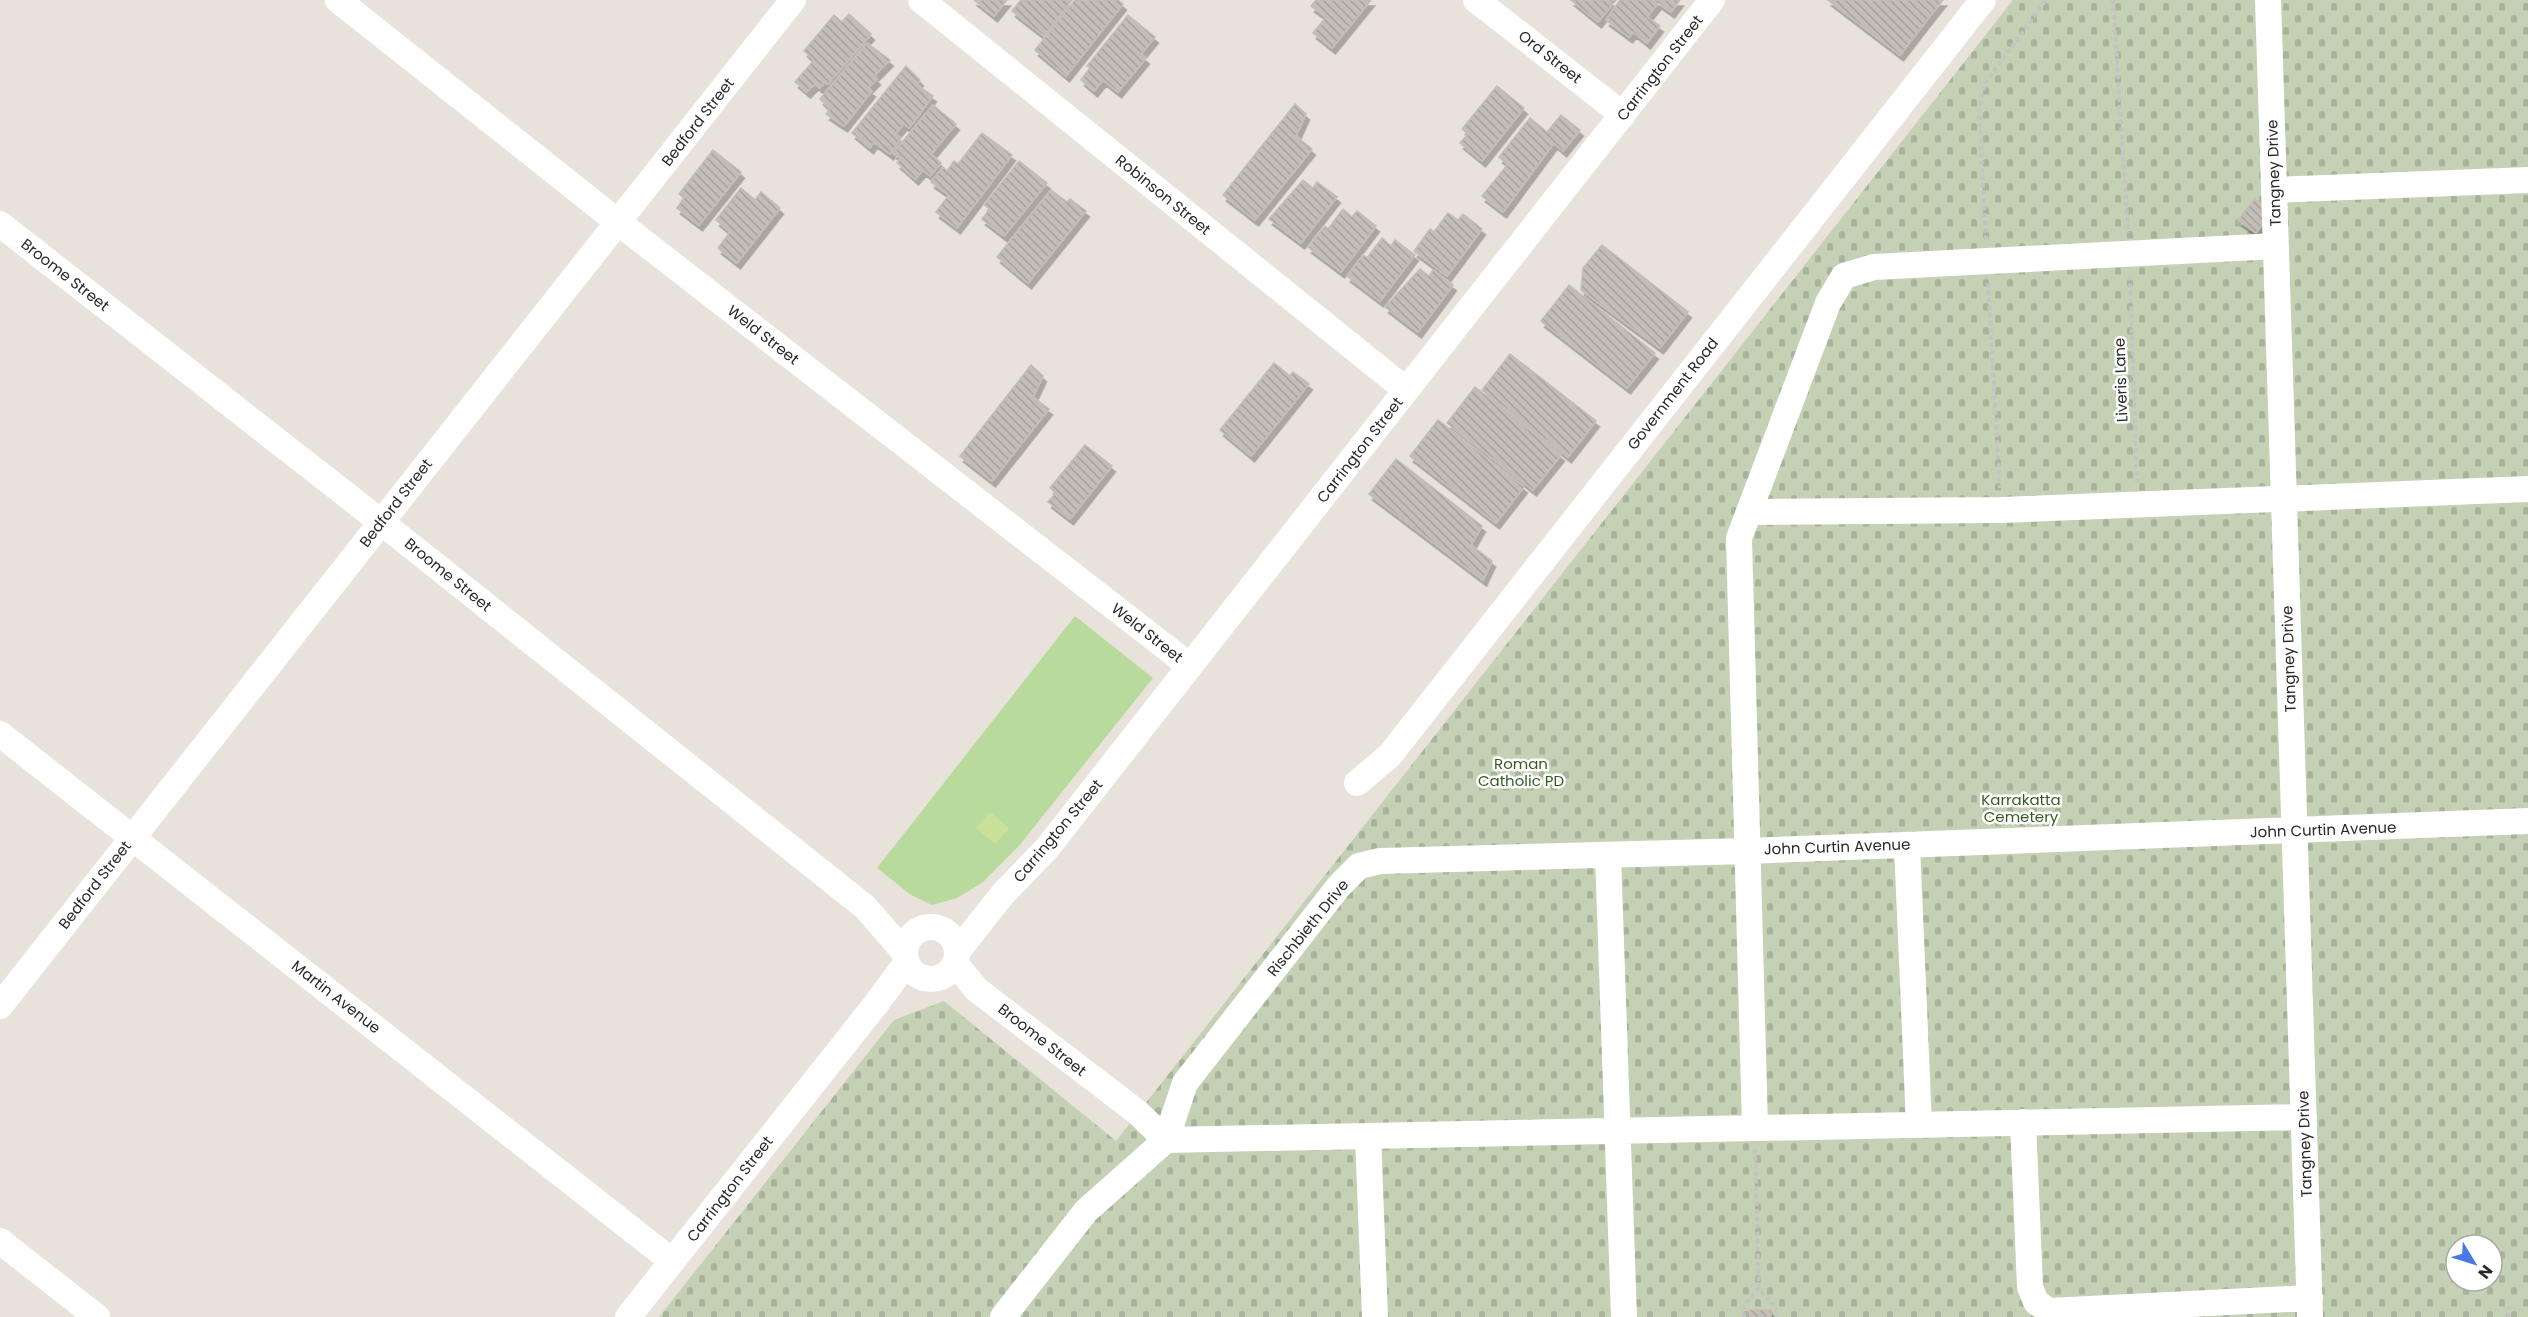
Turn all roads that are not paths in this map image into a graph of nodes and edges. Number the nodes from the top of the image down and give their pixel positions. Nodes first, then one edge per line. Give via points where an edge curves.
1 (338, 0) edge
2 (793, 0) edge
3 (921, 0) edge
4 (1476, 0) edge
5 (1712, 0) edge
6 (1983, 0) edge
7 (2268, 0) edge
8 (1623, 115) junction
9 (2528, 180) edge
10 (2274, 190) junction
11 (620, 223) junction
12 (0, 224) edge
13 (2276, 246) junction
14 (1406, 390) junction
15 (2528, 489) edge
16 (2284, 499) junction
17 (1749, 512) junction
18 (381, 522) junction
19 (1190, 666) junction
20 (0, 734) edge
21 (1357, 783) dead end
22 (2528, 821) edge
23 (2295, 831) junction
24 (133, 837) junction
25 (1907, 845) junction
26 (1748, 850) junction
27 (1608, 855) junction
28 (1002, 895) junction
29 (865, 907) junction
30 (931, 930) junction
31 (931, 964) junction
32 (0, 1006) edge
33 (2304, 1117) junction
34 (2023, 1122) junction
35 (1919, 1125) junction
36 (1755, 1128) junction
37 (1618, 1131) junction
38 (1368, 1136) junction
39 (1166, 1140) junction
40 (0, 1241) edge
41 (672, 1261) junction
42 (2310, 1308) edge
43 (97, 1317) edge
44 (627, 1317) edge
45 (1004, 1317) edge
46 (1375, 1317) edge
47 (1624, 1317) edge

1 - 11 street, Weld Street
2 - 11 street, Bedford Street
3 - 14 street, Robinson Street
4 - 8 street, Ord Street
5 - 8 street, Carrington Street
6 - 21 street, Government Road via 1390,755
7 - 10 street, Tangney Drive
8 - 14 street, Carrington Street
9 - 10 street
10 - 13 street, Tangney Drive
11 - 18 street, Bedford Street
11 - 19 street, Weld Street
12 - 18 street, Broome Street
13 - 16 street, Tangney Drive
13 - 17 street via 1874,267 1844,276 1828,303
14 - 19 street, Carrington Street
15 - 16 street
16 - 17 street via 2001,510
16 - 23 street, Tangney Drive
17 - 26 street via 1739,538
18 - 24 street, Bedford Street
18 - 29 street, Broome Street
19 - 28 street, Carrington Street via 1048,847
20 - 24 street, Martin Avenue
22 - 23 street, John Curtin Avenue
23 - 25 street, John Curtin Avenue
23 - 33 street, Tangney Drive
24 - 32 street, Bedford Street
24 - 41 street, Martin Avenue
25 - 26 street, John Curtin Avenue
25 - 35 street
26 - 27 street, John Curtin Avenue
26 - 36 street
27 - 37 street
27 - 39 street, Rischbieth Drive via 1380,861 1359,866 1339,886 1185,1083
28 - 30 street, Carrington Street
28 - 31 street, Carrington Street
29 - 30 street, Broome Street
29 - 31 street, Broome Street
30 - 31 street via 909,939
30 - 31 street via 953,939
31 - 39 street, Broome Street via 976,989 1137,1112
31 - 41 street, Carrington Street via 876,1004
33 - 34 street
33 - 42 street, Tangney Drive
34 - 35 street
34 - 42 street via 2030,1287 2036,1302 2049,1311
35 - 36 street
36 - 37 street
37 - 38 street
37 - 47 street
38 - 39 street
38 - 46 street
39 - 45 street via 1086,1211
40 - 43 street
41 - 44 street, Carrington Street

